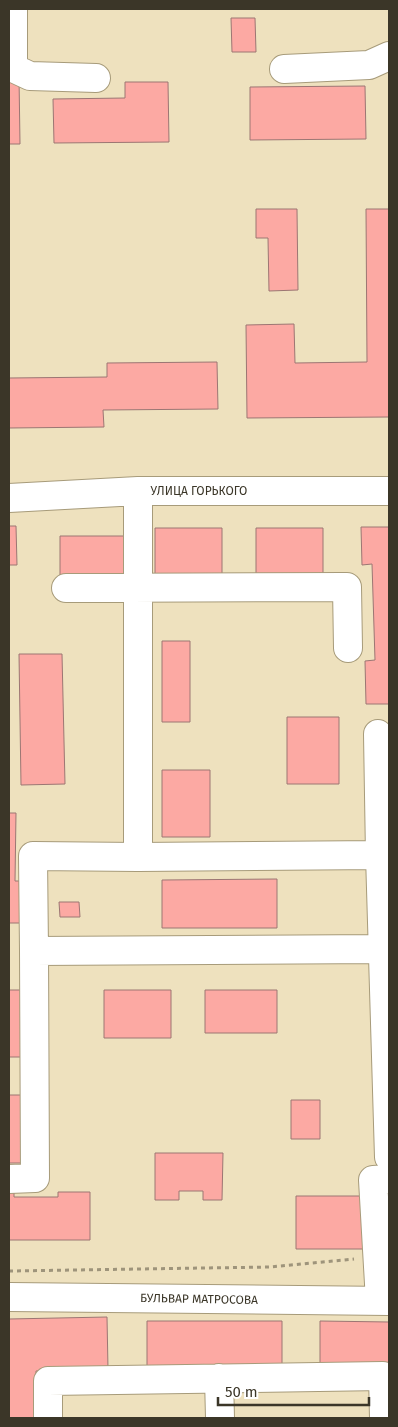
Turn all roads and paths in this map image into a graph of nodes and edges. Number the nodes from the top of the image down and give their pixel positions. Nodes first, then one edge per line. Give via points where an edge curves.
1 (13, 9) edge
2 (389, 56) edge
3 (11, 68) edge
4 (284, 69) dead end
5 (96, 78) dead end
6 (138, 491) junction
7 (389, 491) edge
8 (9, 498) edge
9 (66, 588) dead end
10 (138, 589) junction
11 (348, 648) dead end
12 (378, 734) dead end
13 (380, 855) junction
14 (138, 857) junction
15 (383, 949) junction
16 (34, 951) junction
17 (389, 1156) edge
18 (9, 1179) edge
19 (389, 1179) edge
20 (378, 1257) junction
21 (9, 1271) edge
22 (9, 1297) edge
23 (385, 1301) edge
24 (220, 1378) junction
25 (48, 1418) edge
26 (220, 1418) edge
27 (384, 1418) edge

1 - 3 street
2 - 4 street via 369,66
3 - 5 street via 30,76
6 - 7 street, УЛИЦА ГОРЬКОГО
6 - 8 street, УЛИЦА ГОРЬКОГО
6 - 10 street
9 - 10 street
10 - 11 street via 347,587
10 - 14 street
12 - 13 street
13 - 14 street
13 - 15 street
14 - 16 street via 33,856
15 - 16 street
15 - 17 street
16 - 18 street via 35,1178
19 - 20 street via 373,1180
20 - 21 path via 270,1267
20 - 23 street
22 - 23 street, БУЛЬВАР МАТРОСОВА
24 - 25 street via 48,1381
24 - 26 street
24 - 27 street via 383,1376

